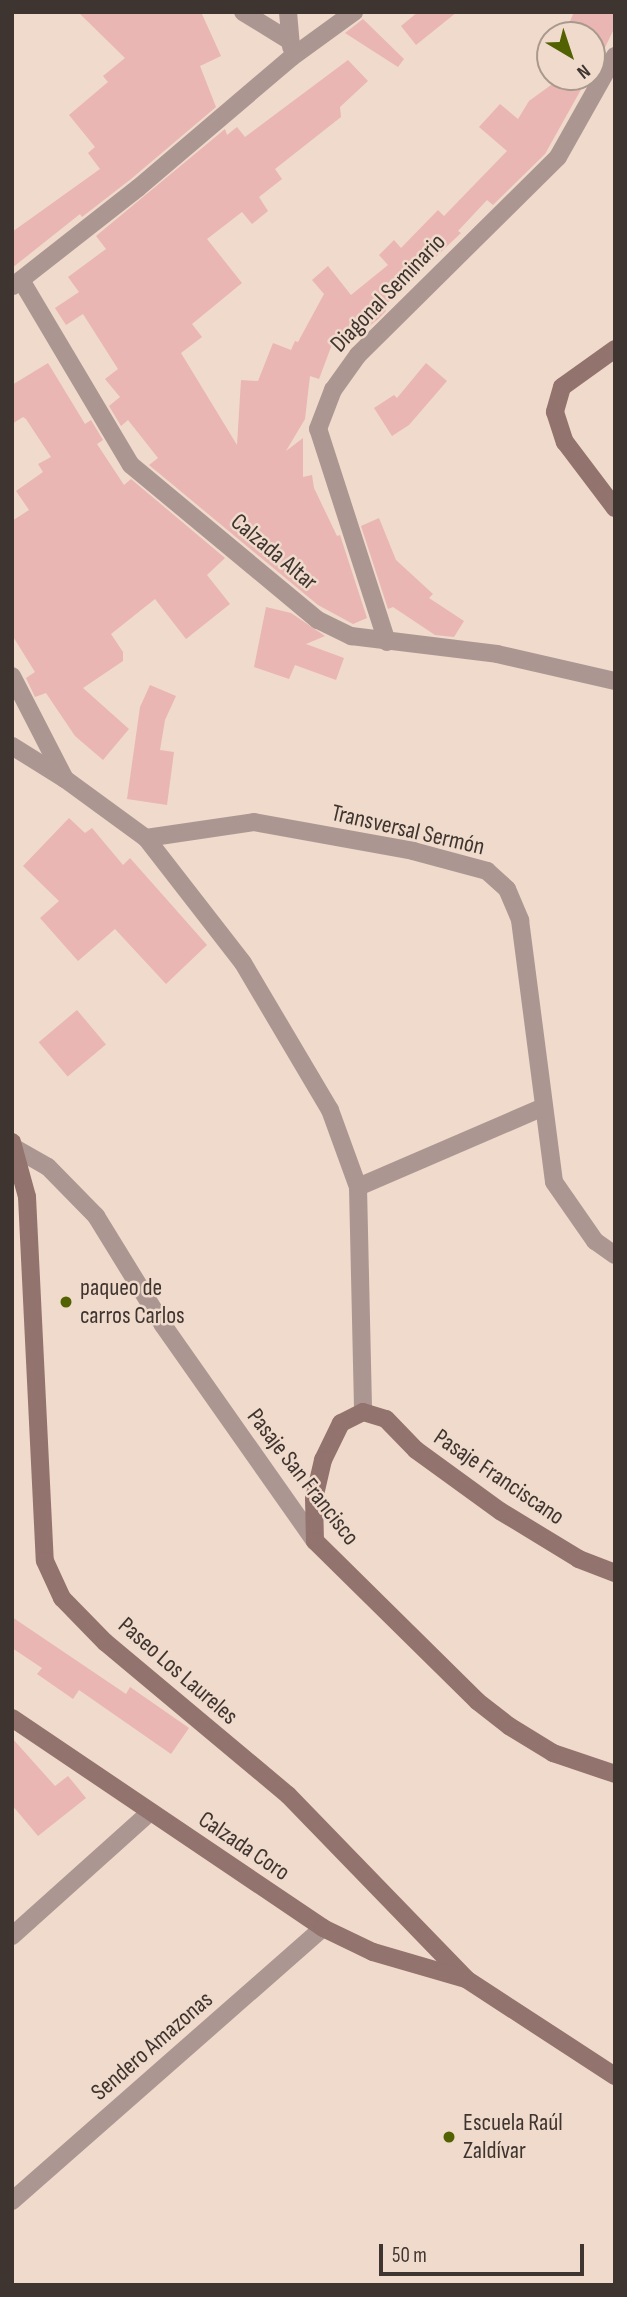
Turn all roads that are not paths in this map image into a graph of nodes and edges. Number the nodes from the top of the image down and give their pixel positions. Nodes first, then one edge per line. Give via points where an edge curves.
1 (243, 12) edge
2 (288, 12) edge
3 (354, 12) edge
4 (291, 49) junction
5 (615, 56) edge
6 (17, 284) edge
7 (615, 349) edge
8 (615, 508) edge
9 (387, 642) junction
10 (12, 676) edge
11 (615, 681) edge
12 (12, 746) edge
13 (65, 779) junction
14 (146, 838) junction
15 (544, 1107) junction
16 (13, 1144) edge
17 (358, 1187) junction
18 (615, 1255) edge
19 (363, 1412) junction
20 (315, 1541) junction
21 (615, 1573) edge
22 (12, 1718) edge
23 (615, 1774) edge
24 (149, 1813) junction
25 (323, 1928) junction
26 (12, 1936) edge
27 (466, 1979) junction
28 (615, 2076) edge
29 (12, 2201) edge

1 - 4 street
2 - 4 street
3 - 4 street
4 - 6 street via 138,188
5 - 9 street, Diagonal Seminario via 558,157 358,355 333,390 318,429
6 - 9 street, Calzada Altar via 131,466 318,620 351,636
7 - 8 street via 562,387 555,412 565,442
9 - 11 street, Calzada Altar via 497,654
10 - 13 street
12 - 13 street
13 - 14 street
14 - 15 street, Transversal Sermón via 254,822 412,851 487,871 507,889 520,920
14 - 17 street via 243,963 330,1110
15 - 17 street
15 - 18 street, Transversal Sermón via 554,1182 595,1241
16 - 20 street, Pasaje San Francisco via 48,1167 96,1216 163,1325
16 - 27 street, Paseo Los Laureles via 27,1197 45,1561 62,1598 105,1642 288,1796
17 - 19 street
19 - 20 street via 341,1423 323,1460 314,1498
19 - 21 street, Pasaje Franciscano via 386,1419 416,1450 500,1511 579,1559
20 - 23 street, Pasaje San Francisco via 509,1726 553,1753
22 - 24 street, Calzada Coro
24 - 25 street, Calzada Coro
24 - 26 street
25 - 27 street, Calzada Coro via 373,1952
25 - 29 street, Sendero Amazonas
27 - 28 street, Paseo Los Laureles

